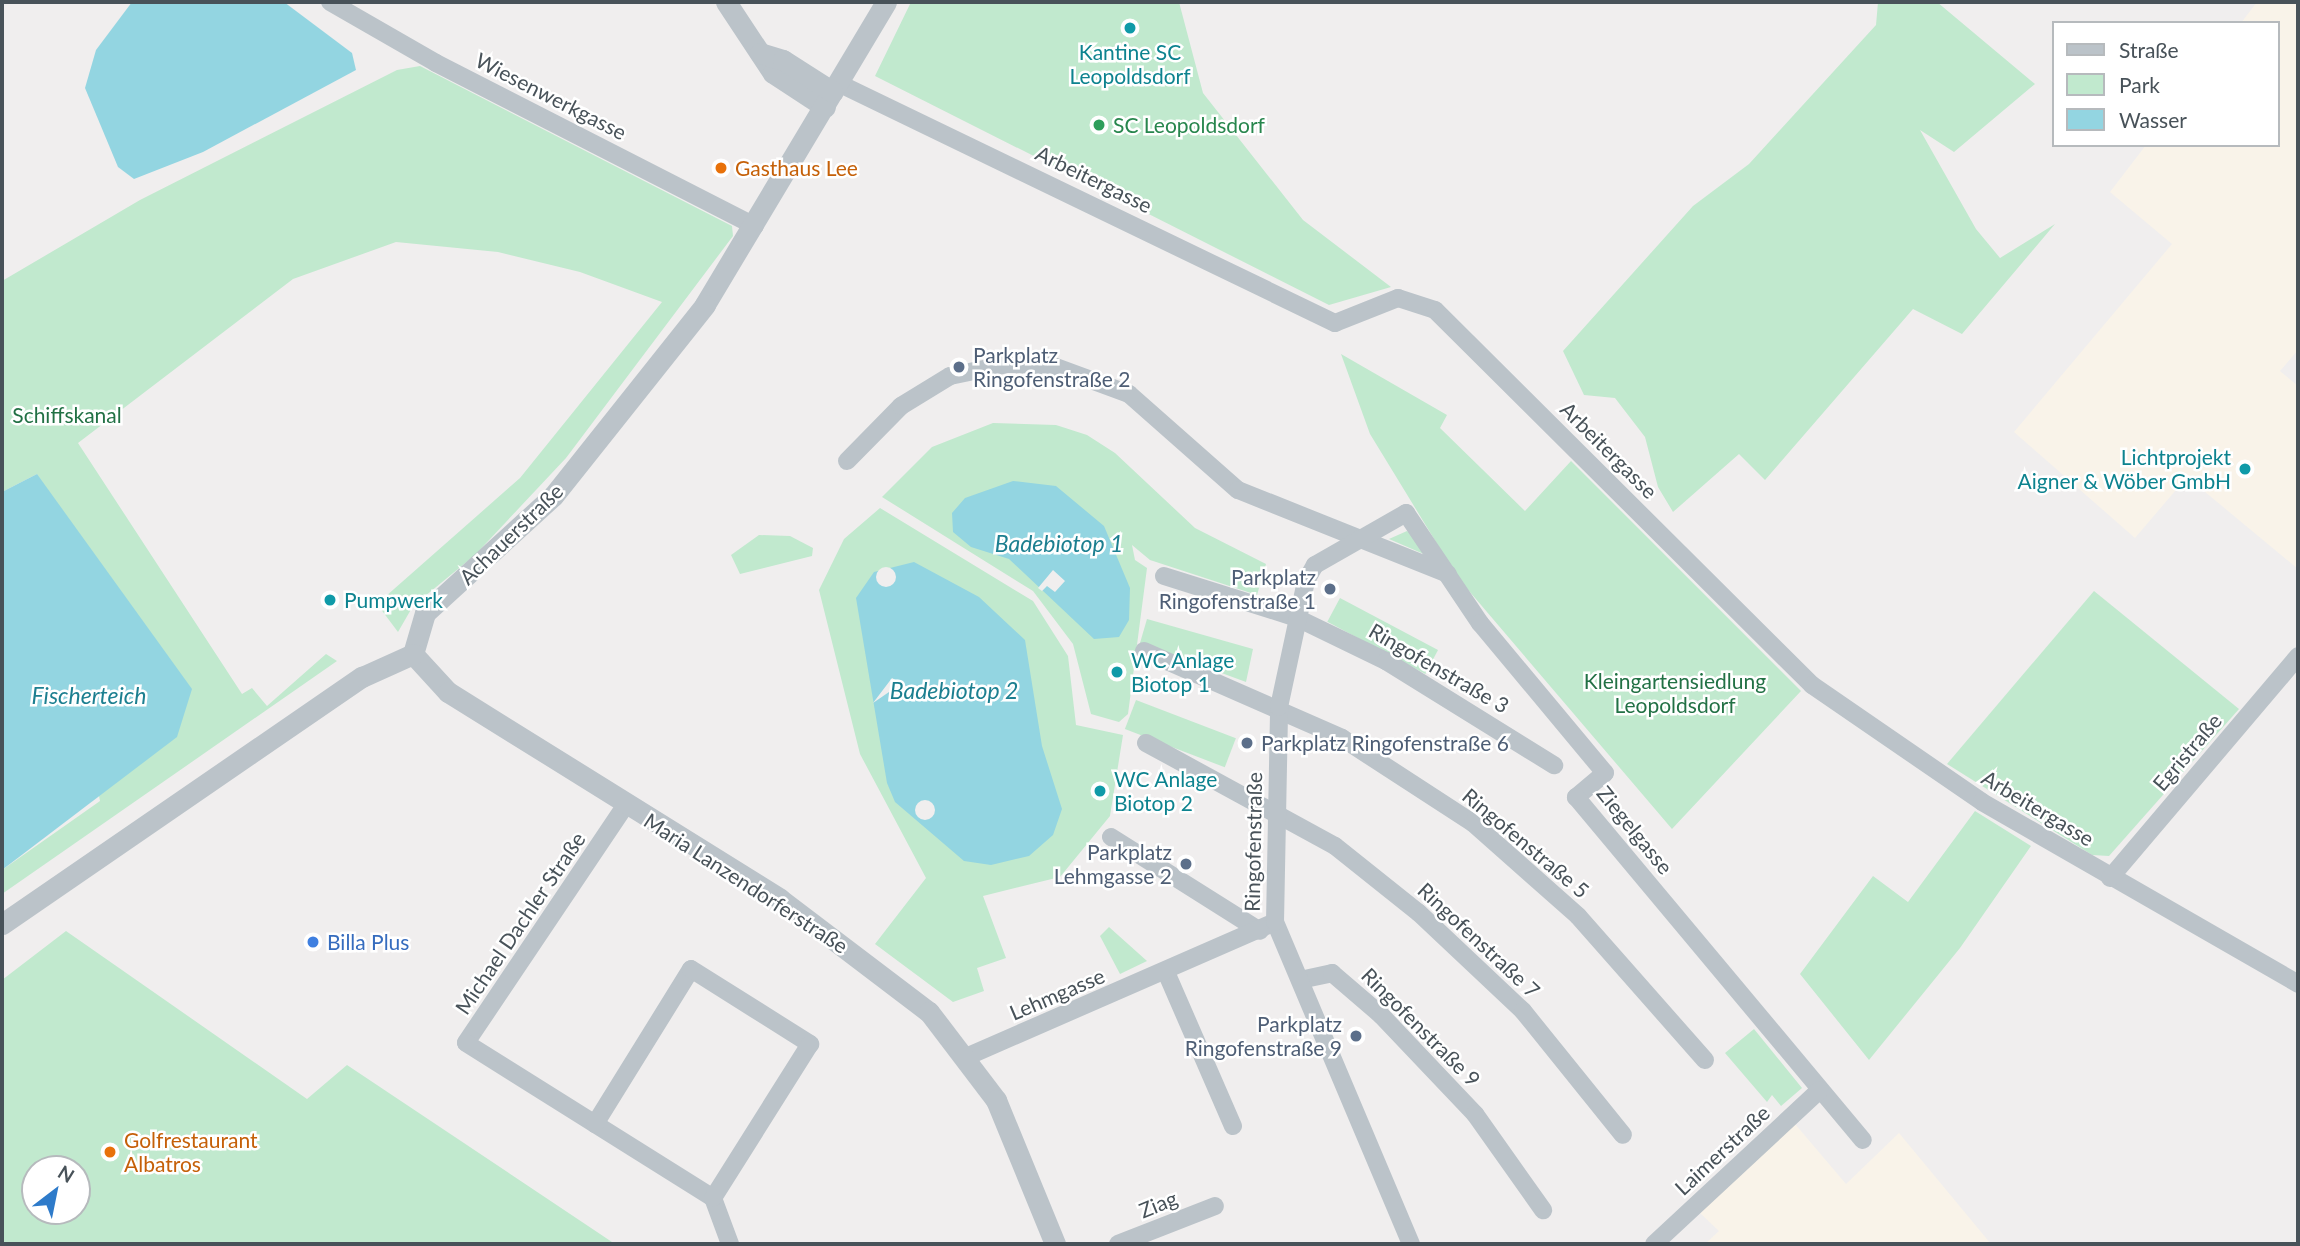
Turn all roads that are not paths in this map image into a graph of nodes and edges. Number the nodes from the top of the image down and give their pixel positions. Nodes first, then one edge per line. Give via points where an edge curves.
1 (330, 2) edge
2 (726, 2) edge
3 (886, 2) edge
4 (832, 94) junction
5 (755, 226) junction
6 (847, 461) dead end
7 (1406, 513) joint
8 (1365, 537) junction
9 (1448, 574) junction
10 (1164, 576) dead end
11 (1297, 618) junction
12 (1144, 651) dead end
13 (413, 654) junction
14 (2298, 656) edge
15 (1279, 707) junction
16 (1146, 743) dead end
17 (1554, 765) dead end
18 (625, 806) junction
19 (1276, 809) junction
20 (1111, 837) dead end
21 (2110, 878) junction
22 (2, 924) edge
23 (1267, 926) junction
24 (1166, 972) junction
25 (1300, 980) junction
26 (2298, 984) edge
27 (966, 1057) junction
28 (1705, 1060) dead end
29 (1820, 1090) junction
30 (595, 1124) junction
31 (1233, 1126) dead end
32 (1623, 1135) dead end
33 (1863, 1140) dead end
34 (713, 1198) junction
35 (1215, 1206) dead end
36 (1543, 1210) dead end
37 (730, 1244) edge
38 (1055, 1244) edge
39 (1118, 1244) edge
40 (1411, 1244) edge
41 (1654, 1244) edge

1 - 5 street, Wiesenwerkgasse via 436,64
2 - 4 street via 760,53 783,60
3 - 4 street, Achauerstraße
4 - 5 street, Achauerstraße
4 - 21 street, Arbeitergasse via 1335,323 1398,298 1435,310 1812,685 1982,802
5 - 13 street, Achauerstraße via 705,305 598,445 521,530 425,613 416,626
6 - 8 street via 901,406 950,376 1008,364 1053,366 1129,394 1238,491
7 - 8 street, Ringofenstraße
7 - 9 street, Ziegelgasse
8 - 9 street
8 - 11 street, Ringofenstraße via 1315,565
9 - 29 street, Ziegelgasse via 1480,623 1605,773 1576,797
10 - 11 street, Ringofenstraße 3
11 - 15 street, Ringofenstraße
11 - 17 street, Ringofenstraße 3 via 1425,682
12 - 15 street, Ringofenstraße 5
13 - 18 street, Maria Lanzendorferstraße via 448,692
13 - 22 street via 362,677
14 - 21 street, Egristraße
15 - 19 street, Ringofenstraße
15 - 28 street, Ringofenstraße 5 via 1405,774 1473,823 1578,916
16 - 19 street, Ringofenstraße 7
18 - 27 street, Maria Lanzendorferstraße via 780,899 878,969 929,1012
18 - 30 street, Michael Dachler Straße via 466,1043
19 - 23 street, Ringofenstraße
19 - 32 street, Ringofenstraße 7 via 1335,846 1478,966 1531,1019
20 - 23 street
21 - 26 street, Arbeitergasse
23 - 24 street, Lehmgasse
23 - 25 street, Ringofenstraße
24 - 27 street, Lehmgasse
24 - 31 street
25 - 36 street, Ringofenstraße 9 via 1332,973 1381,1015 1475,1114
25 - 40 street, Ringofenstraße
27 - 38 street, Maria Lanzendorferstraße via 1001,1111
29 - 33 street, Ziegelgasse
29 - 41 street, Laimerstraße
30 - 34 street, Michael Dachler Straße
30 - 34 street via 691,970 810,1044
34 - 37 street
35 - 39 street, Ziag

